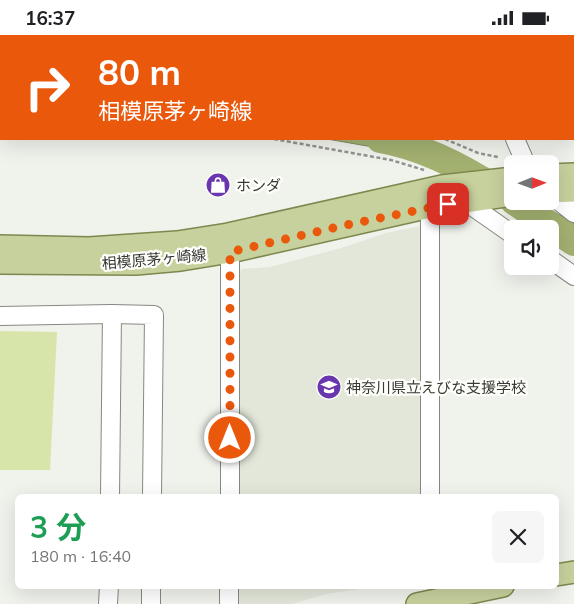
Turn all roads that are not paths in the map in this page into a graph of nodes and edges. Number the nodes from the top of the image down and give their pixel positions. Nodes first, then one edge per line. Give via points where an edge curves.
1 (516, 140) edge
2 (522, 155) edge
3 (574, 174) edge
4 (559, 175) edge
5 (504, 179) edge
6 (447, 185) junction
7 (574, 191) edge
8 (559, 192) edge
9 (504, 196) edge
10 (559, 200) edge
11 (470, 201) junction
12 (430, 207) junction
13 (574, 213) edge
14 (504, 228) edge
15 (0, 246) edge
16 (230, 252) junction
17 (0, 263) edge
18 (559, 265) edge
19 (574, 276) edge
20 (112, 314) junction
21 (0, 316) edge
22 (110, 494) edge
23 (152, 494) edge
24 (230, 494) edge
25 (430, 494) edge
26 (574, 572) edge
27 (559, 574) edge
28 (109, 589) edge
29 (151, 589) edge
30 (230, 589) edge
31 (482, 589) edge
32 (426, 597) edge
33 (108, 604) edge
34 (151, 604) edge
35 (230, 604) edge

1 - 2 street
3 - 4 main road
5 - 6 main road, 相模原茅ヶ崎線
6 - 11 street
6 - 15 main road, 相模原茅ヶ崎線 via 228,234 177,242 89,248
7 - 8 main road
9 - 11 main road, 相模原茅ヶ崎線
10 - 13 street
11 - 12 main road, 相模原茅ヶ崎線
11 - 14 street
12 - 16 main road, 相模原茅ヶ崎線
12 - 25 street
16 - 17 main road, 相模原茅ヶ崎線 via 136,264
16 - 24 street
18 - 19 street
20 - 21 street
20 - 22 street
20 - 23 street via 154,315
26 - 27 main road
28 - 33 street
29 - 34 street
30 - 35 street
31 - 32 main road

